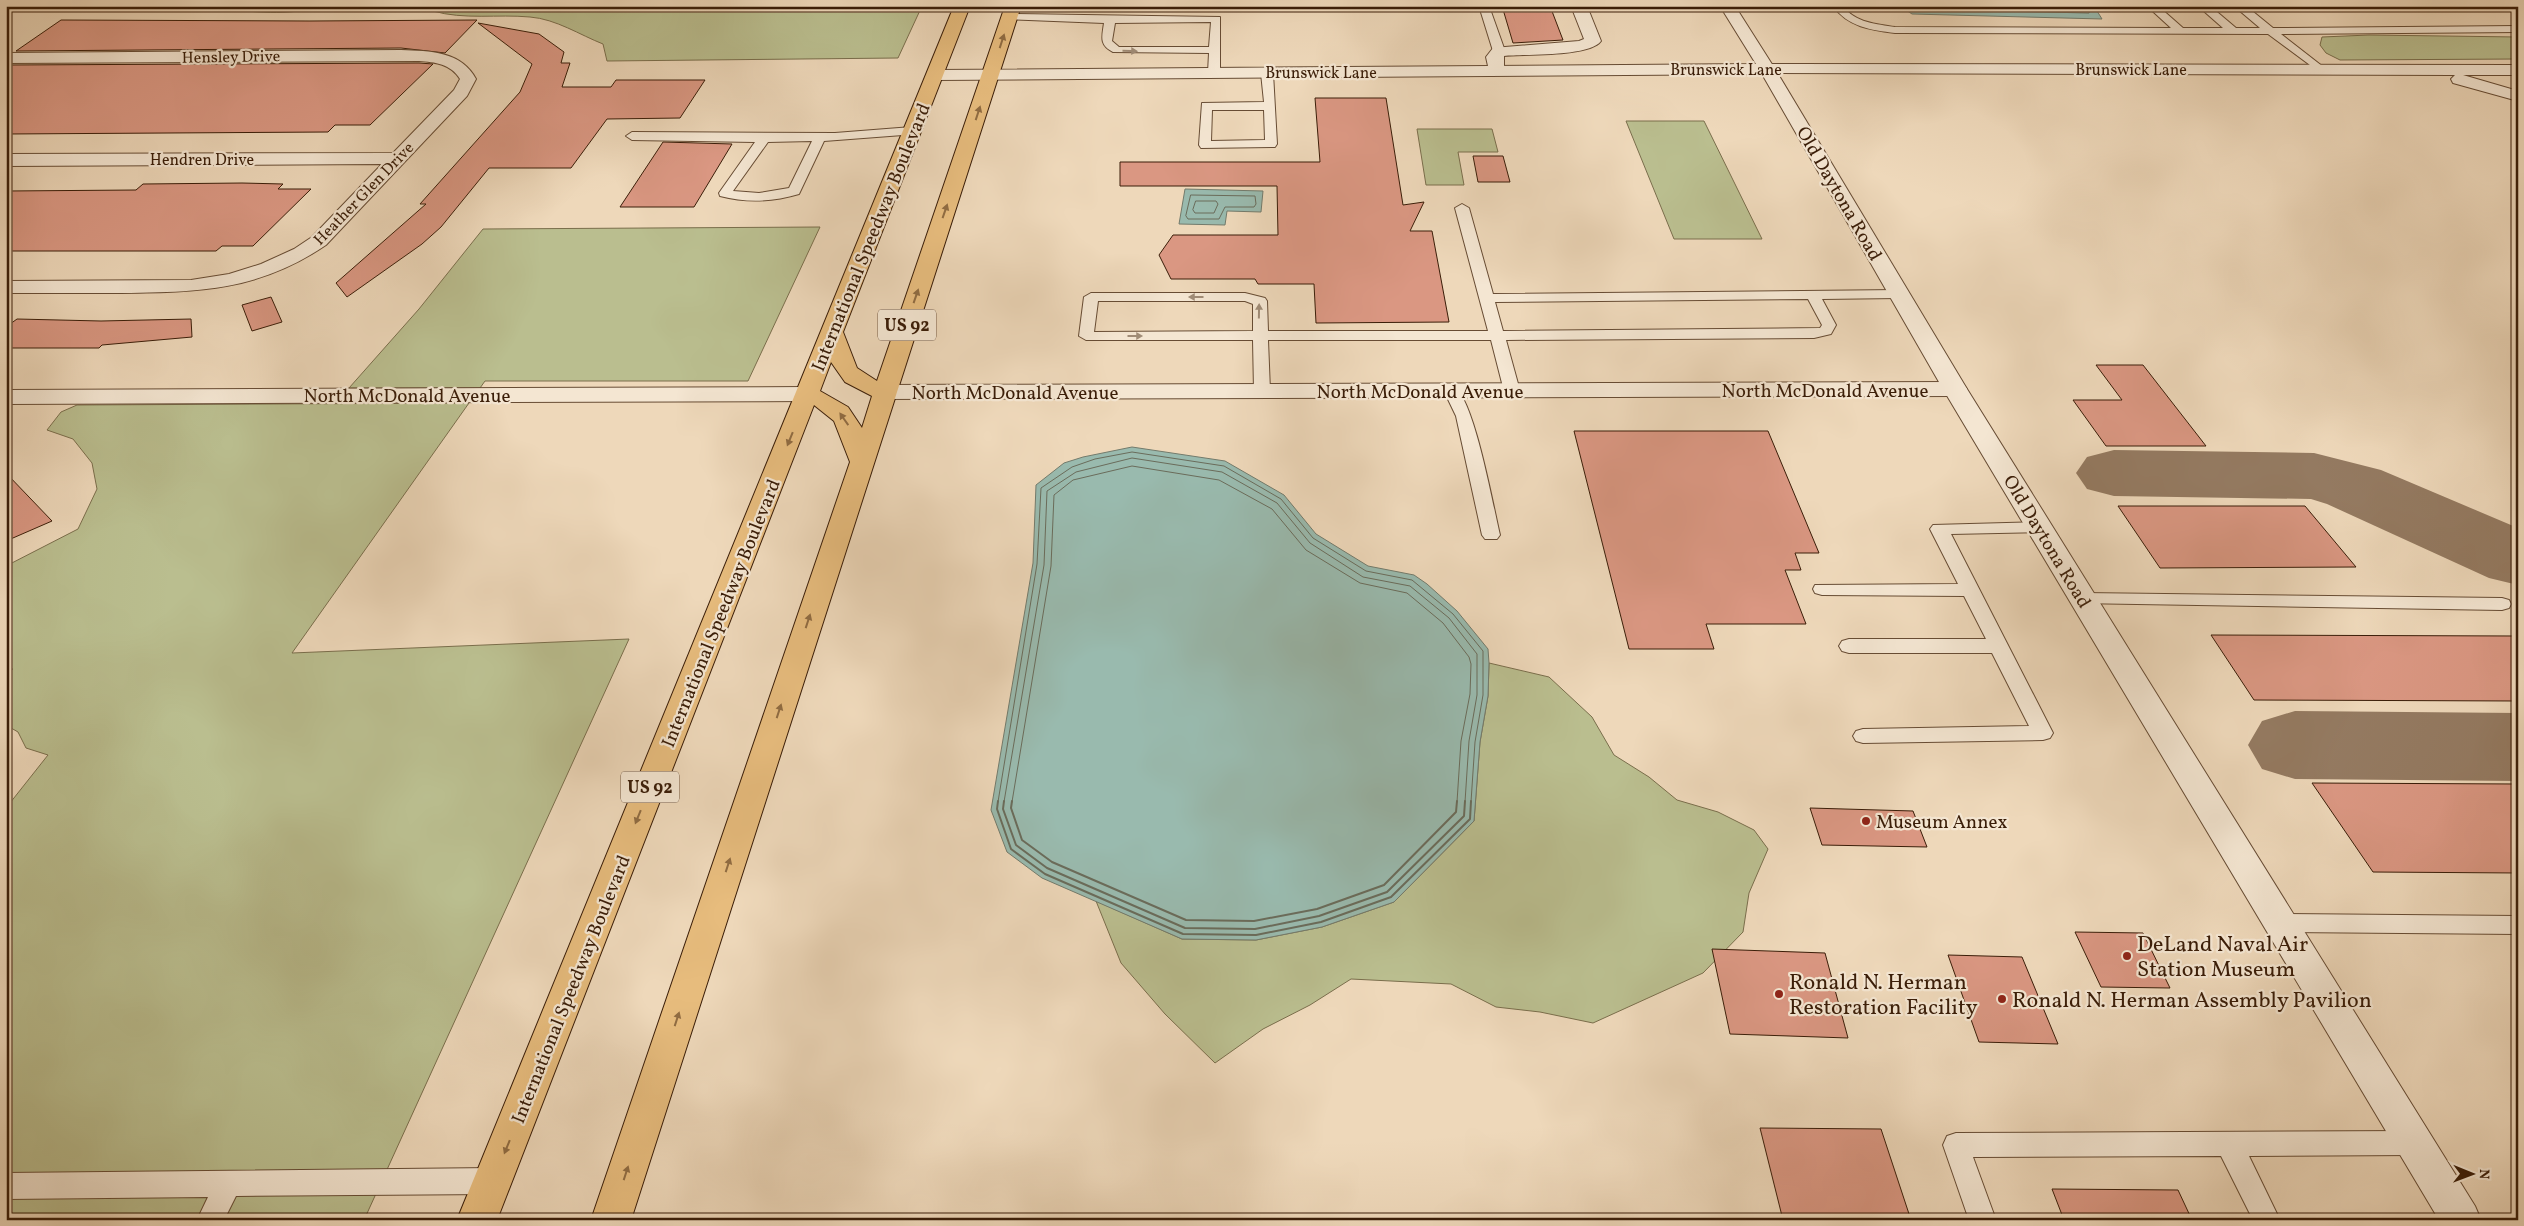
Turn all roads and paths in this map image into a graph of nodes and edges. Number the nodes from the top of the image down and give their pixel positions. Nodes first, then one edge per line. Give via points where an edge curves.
1 (962, 6) edge
2 (1484, 6) edge
3 (1578, 6) edge
4 (1727, 6) edge
5 (1838, 6) edge
6 (2152, 6) edge
7 (2203, 6) edge
8 (2240, 6) edge
9 (1011, 12) edge
10 (1109, 26) junction
11 (2268, 29) junction
12 (2518, 29) edge
13 (1188, 30) dead end
14 (1216, 30) junction
15 (2180, 30) junction
16 (2232, 30) junction
17 (1130, 31) dead end
18 (1215, 50) junction
19 (1499, 51) junction
20 (6, 58) edge
21 (454, 63) joint
22 (1767, 68) junction
23 (2318, 68) junction
24 (2426, 70) junction
25 (2518, 70) edge
26 (1496, 71) junction
27 (1214, 73) junction
28 (1267, 73) junction
29 (935, 75) junction
30 (990, 75) junction
31 (2518, 96) edge
32 (1270, 106) junction
33 (912, 131) junction
34 (632, 136) dead end
35 (820, 137) junction
36 (764, 138) junction
37 (398, 158) junction
38 (6, 160) edge
39 (1462, 208) dead end
40 (6, 287) edge
41 (1812, 294) junction
42 (1899, 294) junction
43 (1485, 298) junction
44 (832, 333) junction
45 (1259, 336) junction
46 (1496, 337) junction
47 (1512, 390) junction
48 (1955, 390) junction
49 (1262, 391) junction
50 (1452, 391) junction
51 (884, 392) junction
52 (808, 394) junction
53 (6, 397) edge
54 (861, 461) junction
55 (2040, 528) junction
56 (1491, 535) dead end
57 (1822, 589) dead end
58 (1970, 590) junction
59 (2083, 599) junction
60 (2502, 604) dead end
61 (1849, 646) dead end
62 (1999, 646) junction
63 (1863, 736) dead end
64 (2280, 923) junction
65 (2518, 925) edge
66 (2414, 1143) junction
67 (2228, 1144) junction
68 (493, 1181) junction
69 (229, 1184) junction
70 (6, 1186) edge
71 (210, 1220) edge
72 (478, 1220) edge
73 (611, 1220) edge
74 (1983, 1220) edge
75 (2267, 1220) edge
76 (2461, 1220) edge

1 - 29 main road, International Speedway Boulevard / US 92
2 - 19 lane
3 - 19 street via 1592,33 1592,41 1582,46
4 - 22 street, Old Daytona Road
5 - 15 lane via 1842,14 1869,26 1895,30
6 - 15 lane
7 - 16 lane
8 - 11 lane
9 - 10 lane
30 -> 9 main road, US 92
10 - 14 lane via 1216,19
10 - 17 lane
10 -> 18 lane via 1109,46 1117,50
11 - 12 lane
11 - 16 lane
11 - 23 lane
13 - 14 lane
14 - 18 lane
15 - 16 lane
18 - 27 lane
19 - 26 street via 1494,57
20 - 21 street, Hensley Drive via 401,55 433,57
21 - 37 street, Heather Glen Drive via 465,71 468,79 461,92
22 - 23 street, Brunswick Lane
22 - 26 street, Brunswick Lane
22 - 42 street, Old Daytona Road
23 - 24 street, Brunswick Lane
24 - 25 street, Brunswick Lane
24 - 31 street
26 - 28 street, Brunswick Lane
27 - 28 street, Brunswick Lane
27 - 30 street, Brunswick Lane
28 - 32 lane
29 - 30 street, Brunswick Lane
29 - 33 main road, International Speedway Boulevard / US 92
51 -> 30 main road, US 92
32 - 32 lane via 1206,106 1205,145 1272,144
33 - 35 lane
33 - 44 main road, International Speedway Boulevard / US 92
34 - 36 lane
35 - 36 lane
35 - 36 lane via 794,191 780,196 737,197 726,193
37 - 38 street, Hendren Drive
37 - 40 street, Heather Glen Drive via 319,241 301,253 232,280 190,286
39 - 43 lane
41 - 42 lane
41 - 43 lane
41 - 46 lane via 1829,325 1826,331 1814,334
42 - 48 street, Old Daytona Road
43 - 46 lane
44 - 51 main road via 845,370 861,383
44 - 52 main road, International Speedway Boulevard / US 92
45 -> 45 lane via 1260,301 1245,297 1090,297 1086,336
45 - 46 lane
45 - 49 lane
46 - 47 lane
47 - 48 street, North McDonald Avenue
47 - 50 street, North McDonald Avenue
48 - 55 street, Old Daytona Road
49 - 50 street, North McDonald Avenue
49 - 51 street, North McDonald Avenue
50 - 56 lane via 1464,416
51 - 54 main road, US 92
52 - 53 street, North McDonald Avenue
54 -> 52 main road via 847,420 833,404
52 -> 68 main road, International Speedway Boulevard / US 92
73 -> 54 main road, US 92
55 - 58 lane via 1939,529
55 - 59 street, Old Daytona Road
57 - 58 lane
58 - 62 lane
59 - 60 lane
59 - 64 street, Old Daytona Road
61 - 62 lane
62 - 63 lane via 2043,733
64 - 65 lane
64 - 66 street, Old Daytona Road
66 - 67 lane
66 - 76 street, Old Daytona Road
67 - 74 lane via 1956,1146
67 - 75 lane
68 - 69 lane
68 - 72 main road, International Speedway Boulevard / US 92
69 - 70 lane
69 - 71 lane

